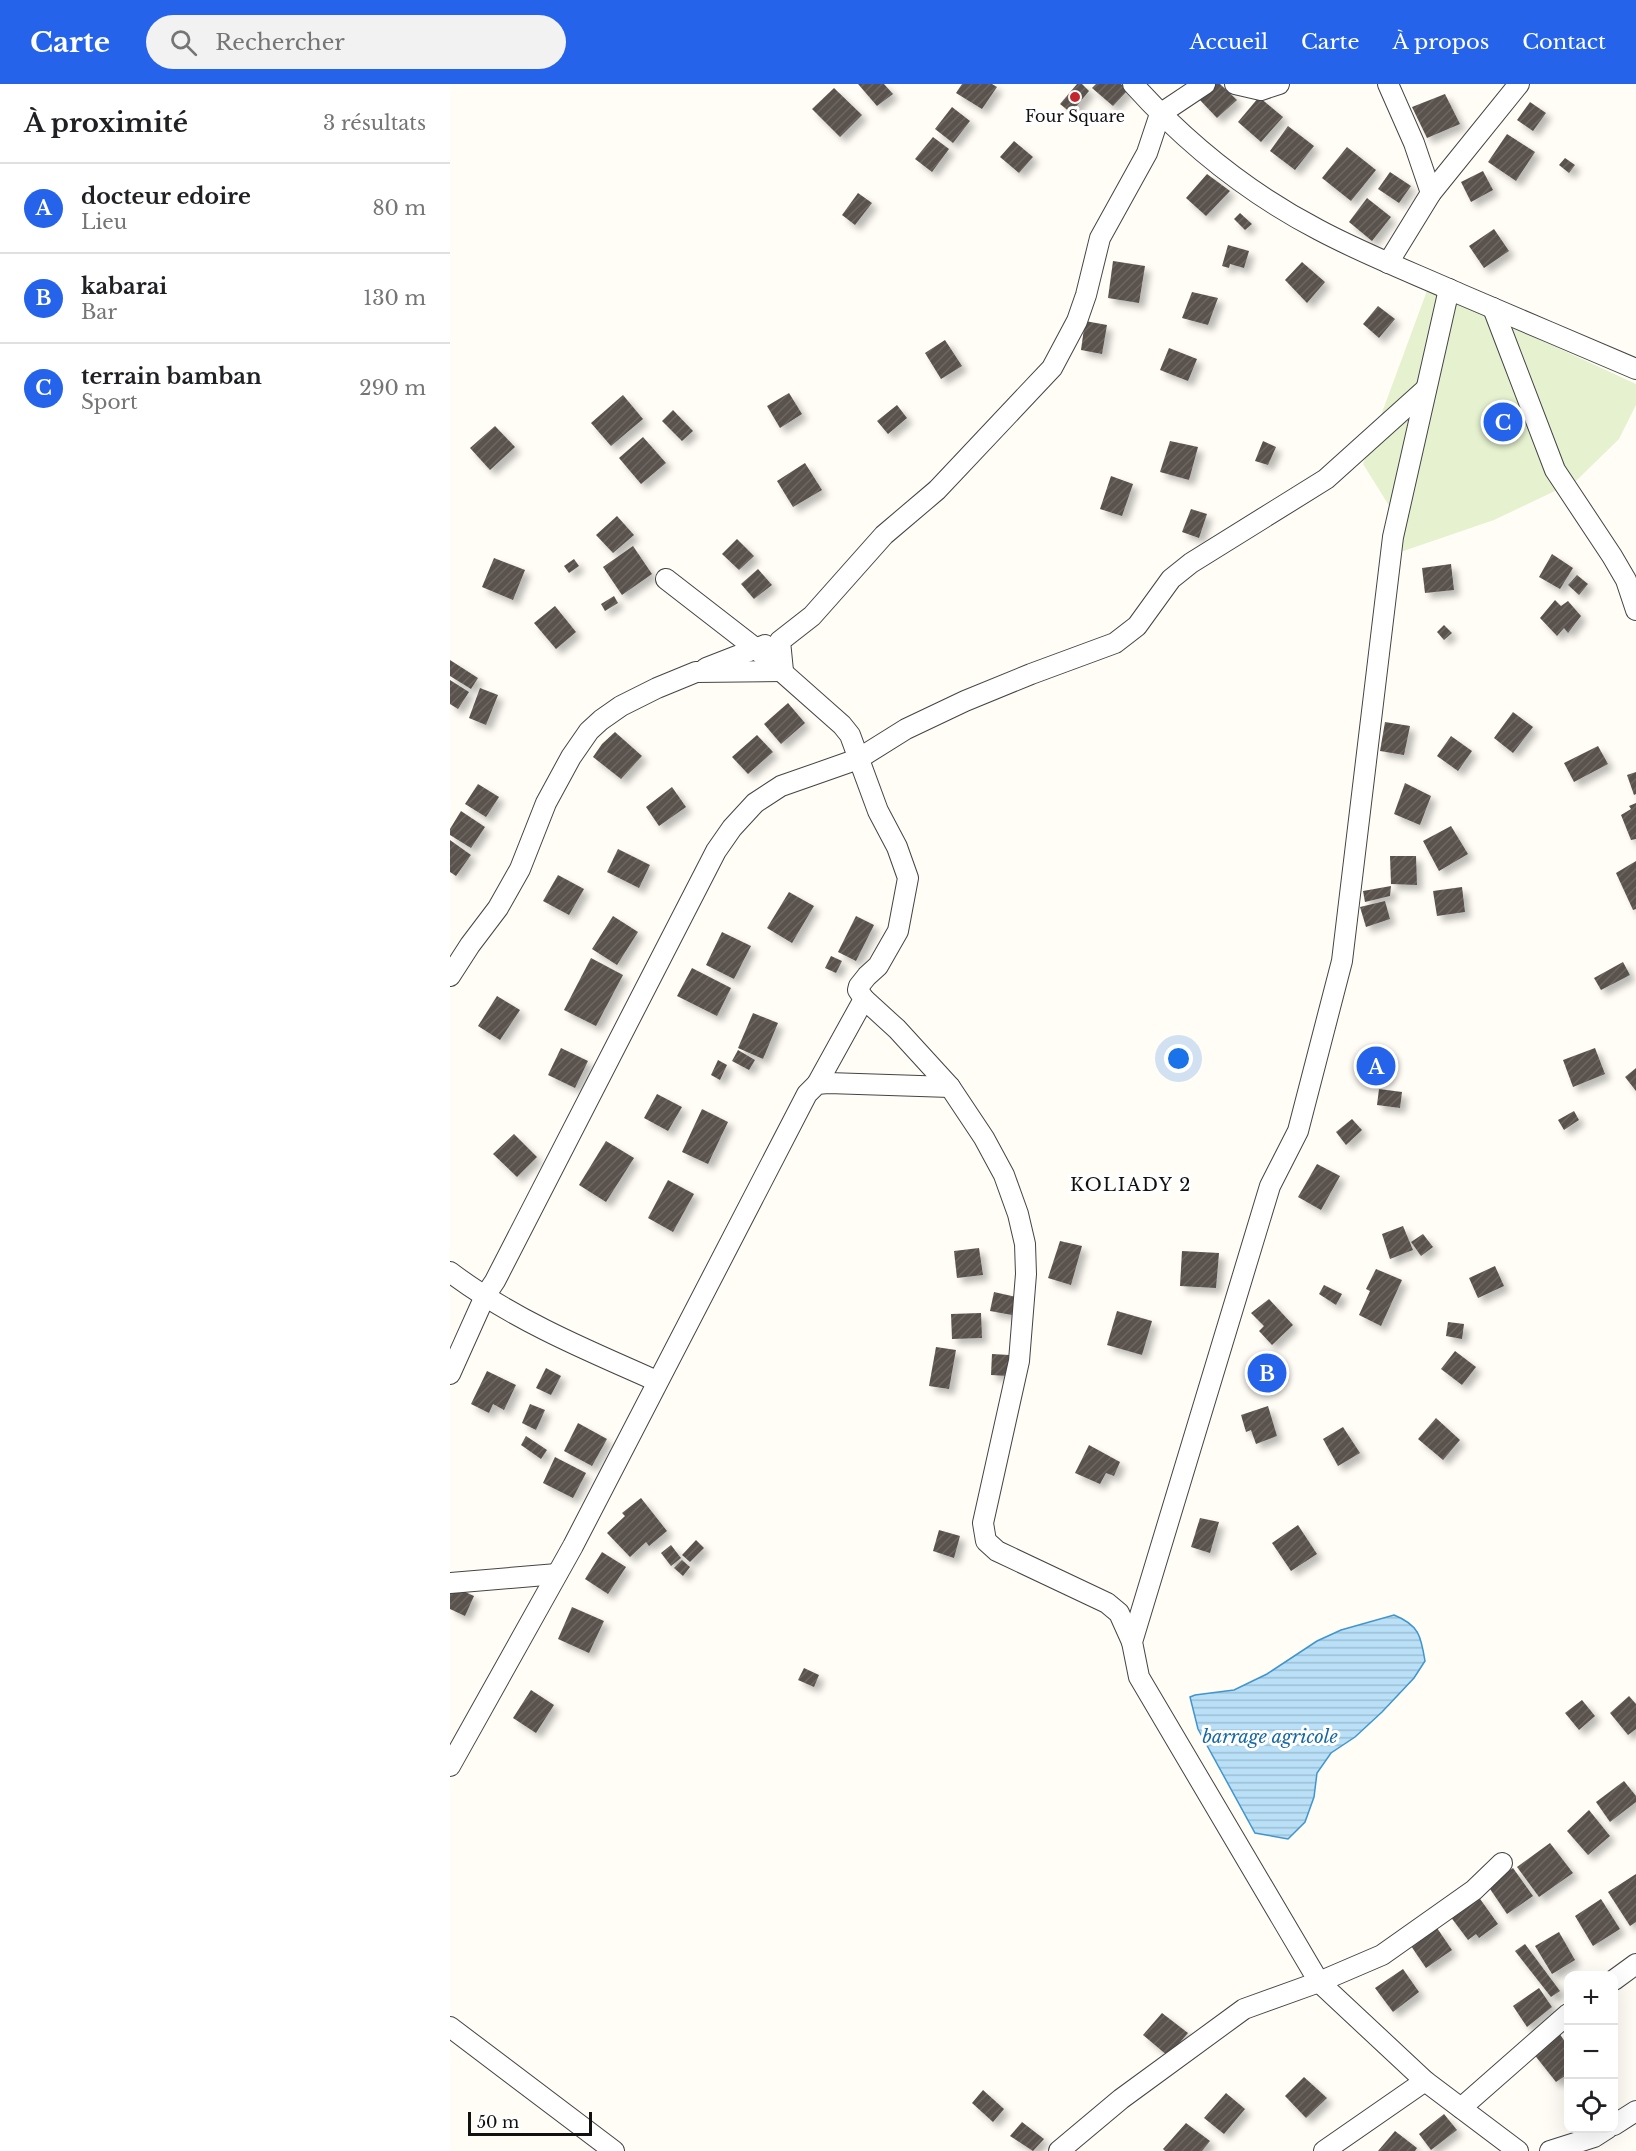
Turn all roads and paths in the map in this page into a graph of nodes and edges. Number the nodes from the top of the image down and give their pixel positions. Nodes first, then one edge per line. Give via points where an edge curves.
1 (1133, 84) edge
2 (1205, 84) edge
3 (1235, 84) edge
4 (1279, 84) edge
5 (1388, 84) edge
6 (1519, 84) edge
7 (1160, 114) junction
8 (1431, 192) junction
9 (1388, 263) junction
10 (1449, 289) junction
11 (1494, 308) junction
12 (1636, 369) edge
13 (1426, 389) junction
14 (1380, 431) junction
15 (1415, 438) junction
16 (666, 579) dead end
17 (1636, 610) edge
18 (780, 641) junction
19 (755, 648) junction
20 (783, 671) junction
21 (696, 672) junction
22 (858, 759) junction
23 (450, 976) edge
24 (864, 999) junction
25 (817, 1084) junction
26 (950, 1087) junction
27 (454, 1280) edge
28 (485, 1296) junction
29 (450, 1374) edge
30 (657, 1381) junction
31 (558, 1574) junction
32 (450, 1583) edge
33 (1132, 1642) junction
34 (450, 1766) edge
35 (1502, 1863) dead end
36 (1636, 1964) edge
37 (1618, 1977) edge
38 (1319, 1982) junction
39 (1564, 2018) edge
40 (450, 2027) edge
41 (1425, 2081) junction
42 (1461, 2108) junction
43 (1636, 2111) edge
44 (1618, 2122) edge
45 (1601, 2133) edge
46 (614, 2151) edge
47 (1059, 2151) edge
48 (1324, 2151) edge
49 (1518, 2151) edge
50 (1550, 2151) edge

1 - 7 street
2 - 7 street
3 - 4 street via 1262,90
5 - 8 street
6 - 8 street
7 - 9 street via 1247,187 1318,230
7 - 18 street via 1152,144 1100,238 1077,321 1052,368 937,490 884,534 812,616
8 - 9 street
9 - 10 street
10 - 11 street
10 - 13 street
11 - 12 street
11 - 17 street via 1555,470 1626,580
13 - 14 street
13 - 15 street
14 - 15 street
14 - 22 street via 1326,479 1171,579 1137,626 1115,644 965,701 906,729
15 - 33 street via 1393,537 1342,961 1298,1131 1270,1186
16 - 19 street
18 - 19 street
18 - 20 street
19 - 20 street
19 - 21 street
20 - 21 street
20 - 22 street via 843,726
21 - 23 street via 621,706 589,731 546,803 520,869 498,908
22 - 24 street via 908,878 898,931 878,966 859,986
22 - 28 street via 774,791 755,803 716,851
24 - 25 street
24 - 26 street
25 - 26 street
25 - 30 street via 807,1094
26 - 33 street via 1004,1175 1025,1244 1019,1361 983,1523 986,1541 997,1551 1107,1603 1119,1613
27 - 28 street
28 - 29 street
28 - 30 street via 579,1347
30 - 31 street
31 - 32 street
31 - 34 street
33 - 38 street via 1139,1677
35 - 38 street via 1474,1890 1382,1955
36 - 37 street
38 - 41 street
38 - 47 street via 1244,2009 1121,2099
39 - 42 street
40 - 46 street
41 - 42 street
41 - 48 street
42 - 49 street
43 - 44 street
45 - 50 street

